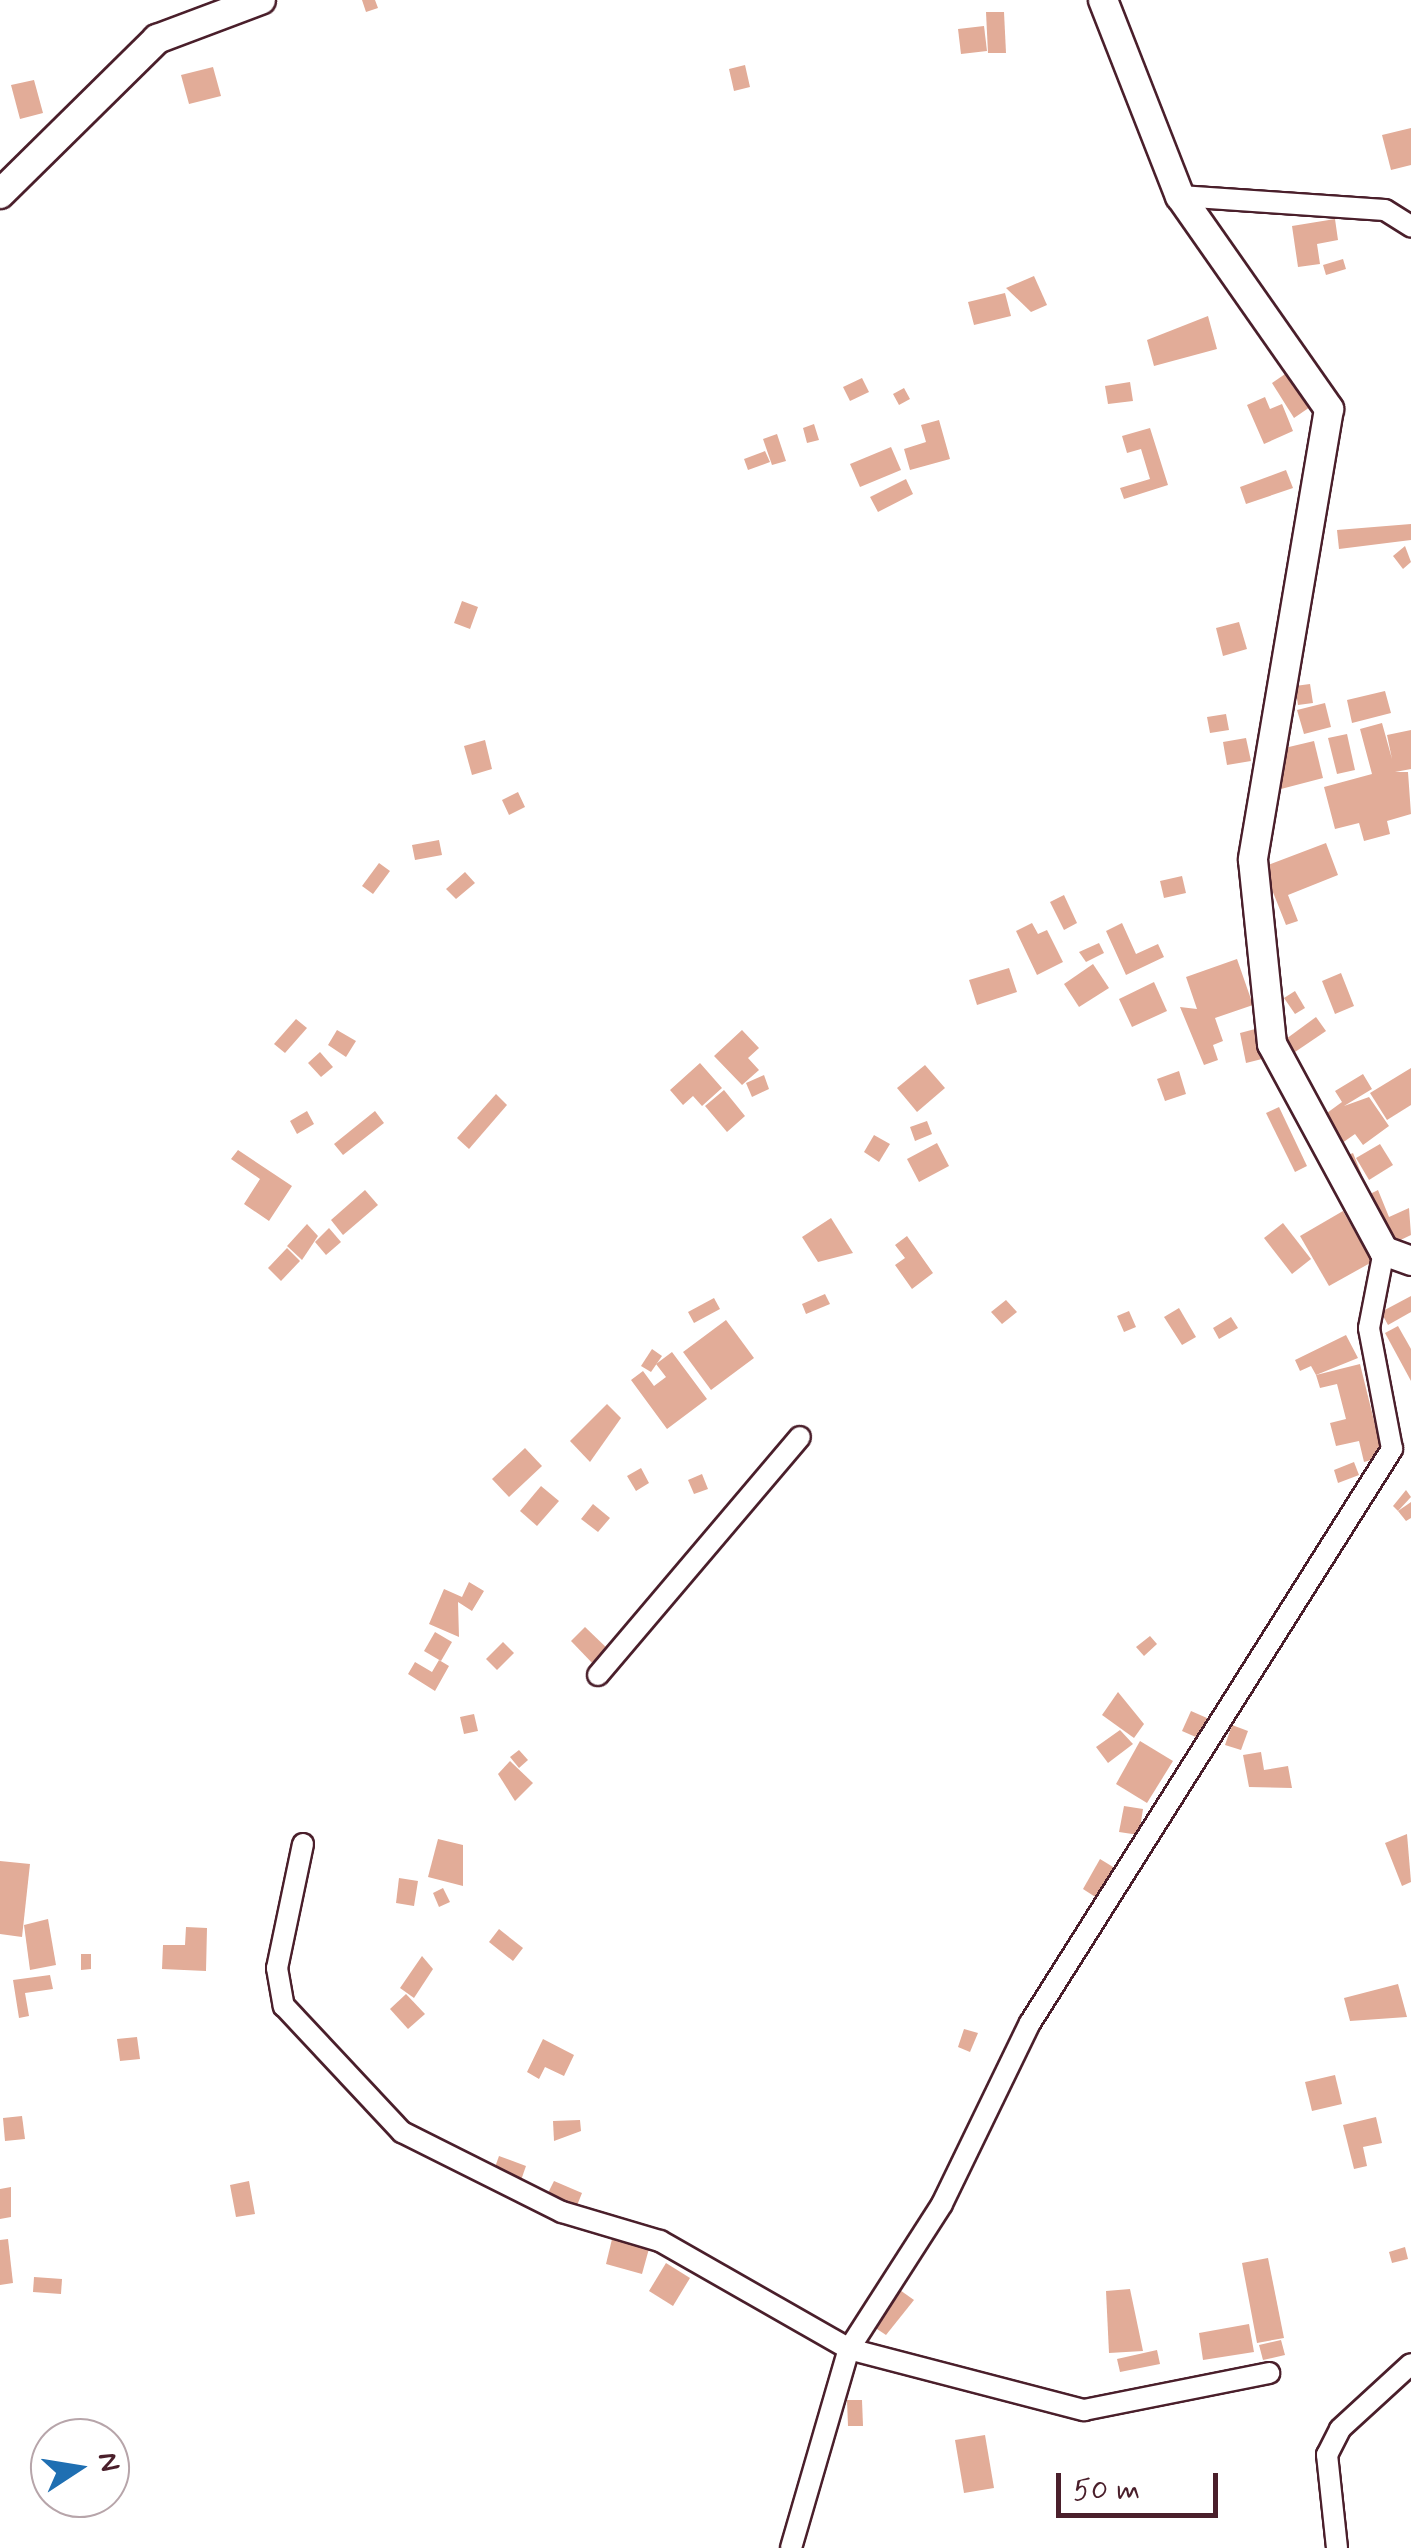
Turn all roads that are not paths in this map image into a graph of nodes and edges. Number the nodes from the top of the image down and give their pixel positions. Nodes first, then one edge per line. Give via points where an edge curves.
1 (261, 0) edge
2 (1102, 0) edge
3 (0, 194) edge
4 (1180, 196) junction
5 (1411, 226) edge
6 (1384, 1251) junction
7 (1411, 1261) edge
8 (800, 1437) dead end
9 (598, 1675) dead end
10 (303, 1844) dead end
11 (849, 2349) junction
12 (1411, 2364) edge
13 (1269, 2373) dead end
14 (792, 2548) edge
15 (1337, 2548) edge

1 - 3 street via 158,39
2 - 4 street
4 - 5 street via 1385,210
4 - 6 street via 1330,409 1252,860 1272,1044
6 - 7 street
6 - 11 street via 1369,1328 1392,1448 1030,2023 942,2204
8 - 9 street
10 - 11 street via 277,1968 284,2006 402,2132 562,2212 660,2241
11 - 13 street via 1084,2410
11 - 14 street
12 - 15 street via 1340,2429 1328,2455

